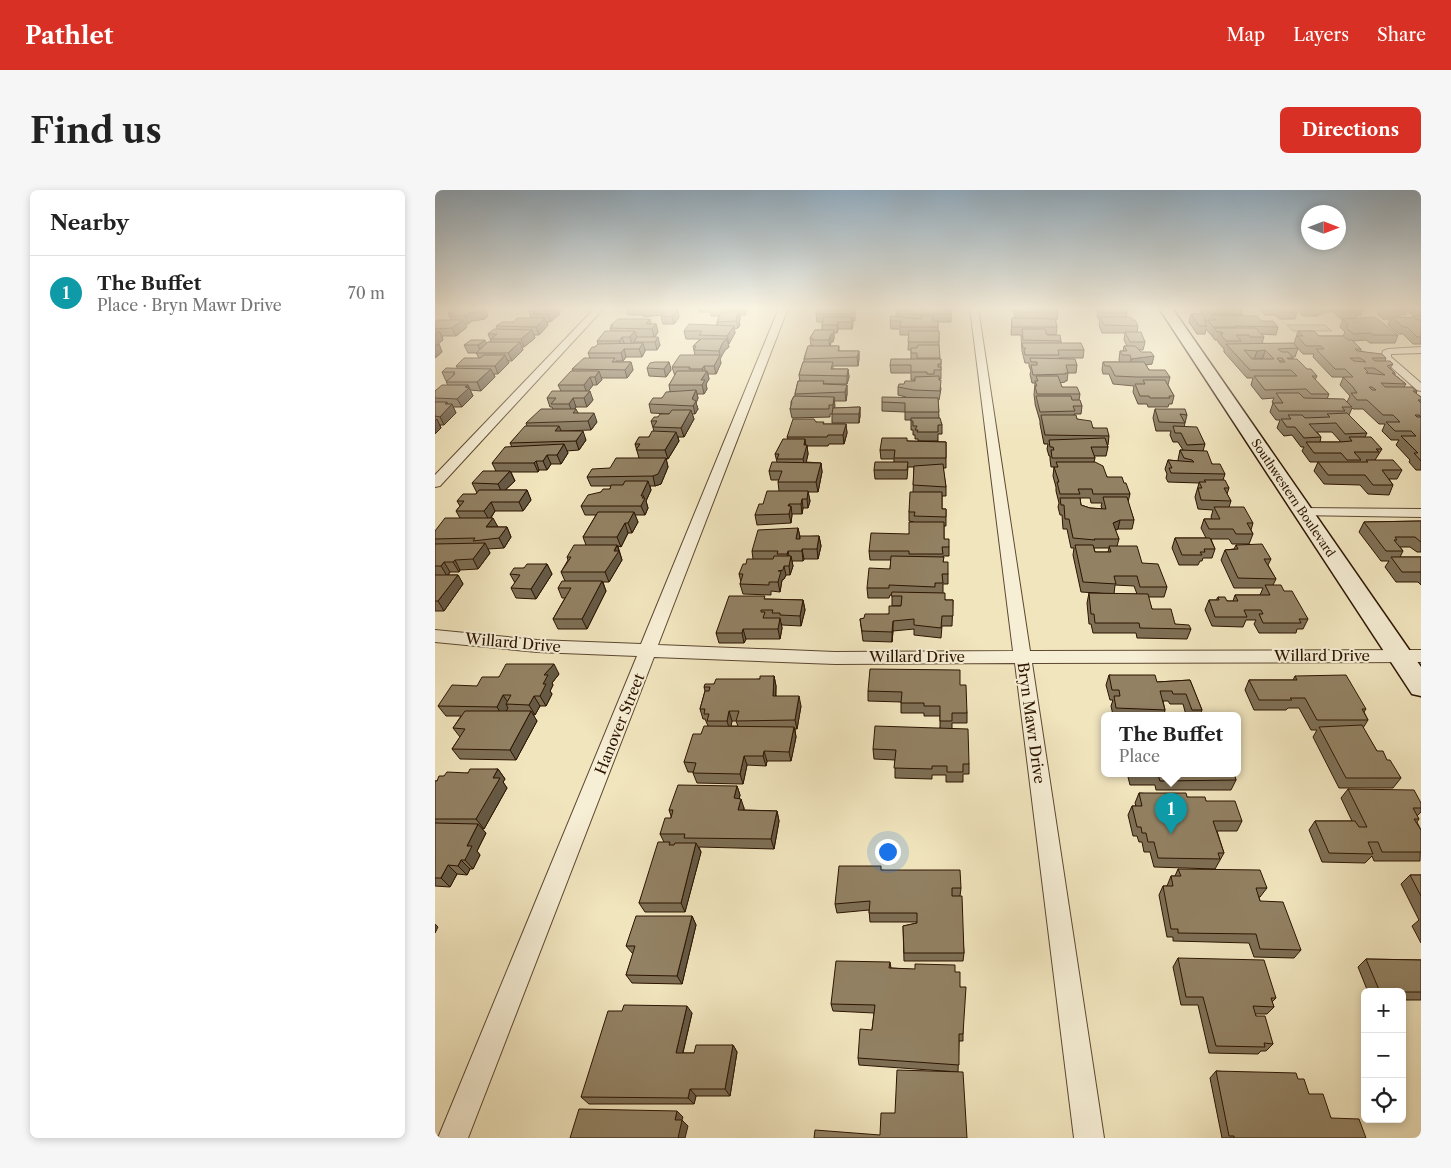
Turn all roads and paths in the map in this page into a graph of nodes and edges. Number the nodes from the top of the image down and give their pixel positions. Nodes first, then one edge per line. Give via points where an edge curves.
1 (558, 352) edge
2 (767, 352) edge
3 (980, 352) edge
4 (1195, 352) edge
5 (1388, 352) edge
6 (1421, 388) edge
7 (435, 483) edge
8 (1302, 512) junction
9 (1421, 513) edge
10 (435, 636) edge
11 (649, 652) junction
12 (1022, 656) junction
13 (1400, 656) junction
14 (1421, 656) edge
15 (1421, 687) edge
16 (453, 1138) edge
17 (1089, 1138) edge

1 - 7 street
2 - 11 street, Hanover Street
3 - 12 street, Bryn Mawr Drive
4 - 8 street, Southwestern Boulevard
5 - 6 street via 1386,358
8 - 9 street
8 - 13 street, Southwestern Boulevard
10 - 11 street, Willard Drive
11 - 12 street, Willard Drive via 835,658
11 - 16 street, Hanover Street
12 - 13 street, Willard Drive
12 - 17 street, Bryn Mawr Drive
13 - 14 street, Willard Drive
13 - 15 street, Southwestern Boulevard

